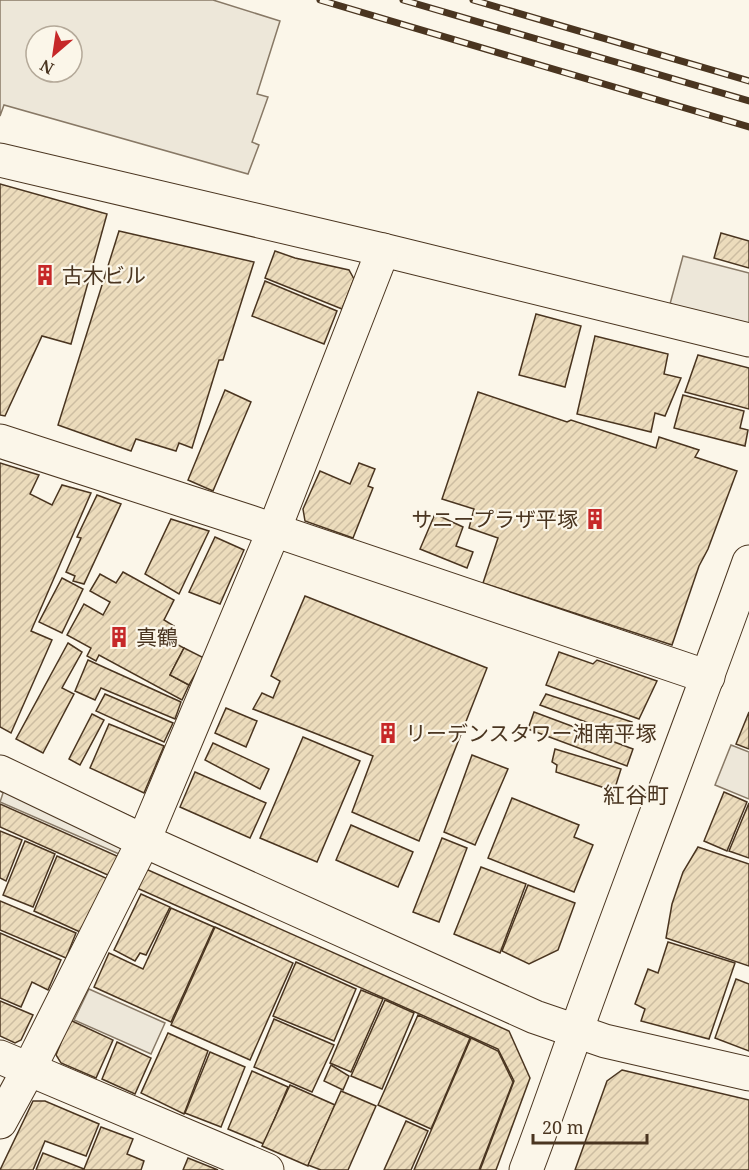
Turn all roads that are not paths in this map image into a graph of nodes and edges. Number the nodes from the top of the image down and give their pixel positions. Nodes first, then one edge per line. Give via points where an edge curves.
1 (0, 160) edge
2 (382, 250) junction
3 (749, 340) edge
4 (0, 441) edge
5 (274, 530) junction
6 (749, 562) edge
7 (708, 677) junction
8 (0, 772) edge
9 (144, 840) junction
10 (577, 1032) junction
11 (15, 1063) edge
12 (749, 1074) edge
13 (0, 1122) edge
14 (267, 1170) edge
15 (526, 1170) edge

1 - 2 street
2 - 3 street
2 - 5 street
4 - 5 street
5 - 7 street
5 - 9 street
6 - 7 street
7 - 10 street
8 - 9 street
9 - 10 street
9 - 11 street
10 - 12 street
10 - 15 street
11 - 13 street
11 - 14 street

